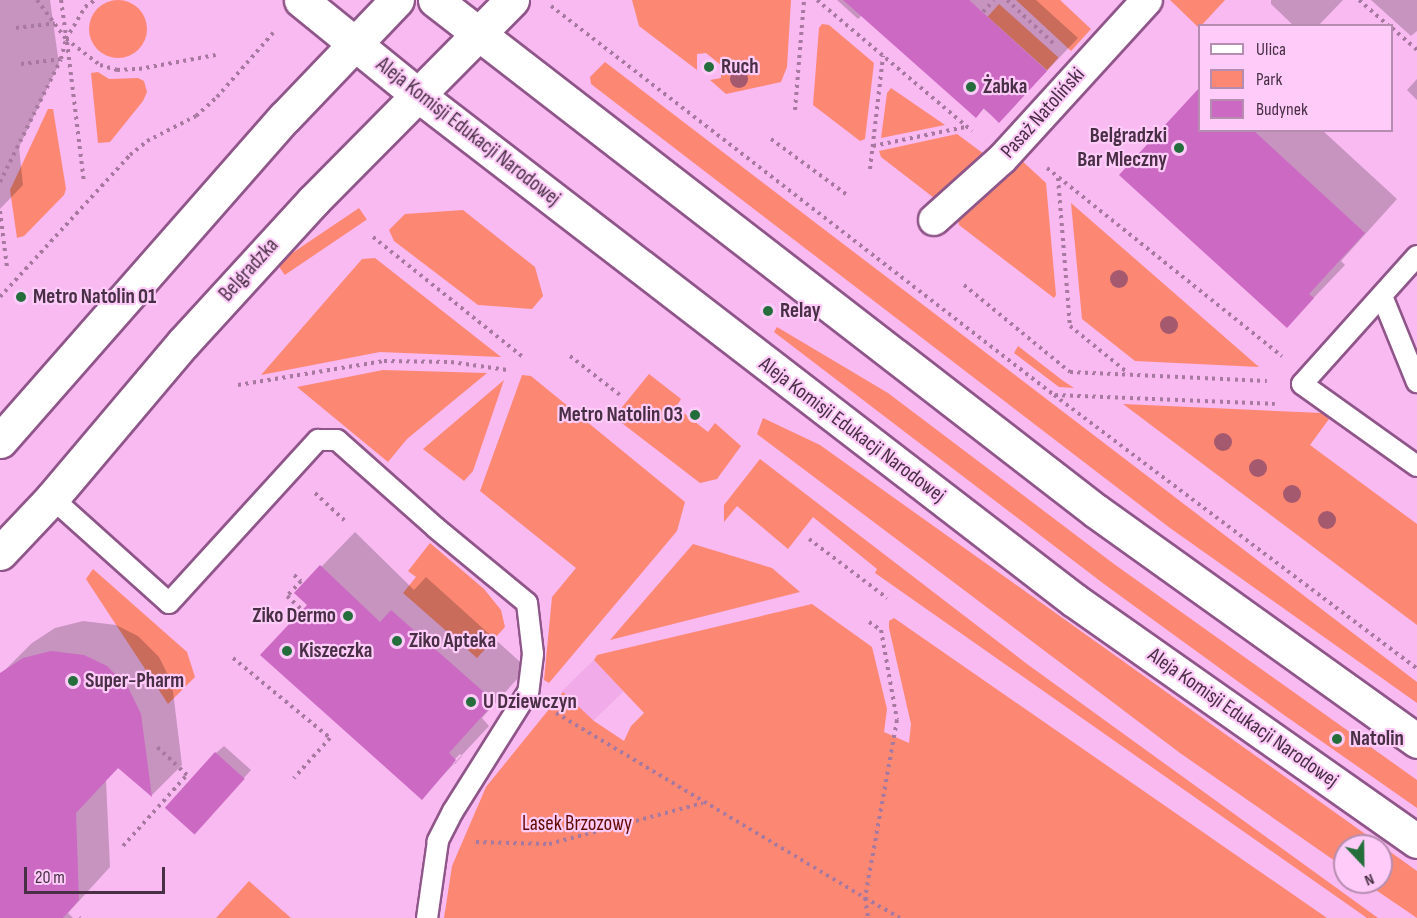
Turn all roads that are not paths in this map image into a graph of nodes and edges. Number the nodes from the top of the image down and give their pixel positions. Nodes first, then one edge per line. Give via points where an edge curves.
1 (300, 0) edge
2 (397, 0) edge
3 (435, 0) edge
4 (512, 0) edge
5 (1147, 0) edge
6 (478, 35) junction
7 (355, 45) junction
8 (418, 95) junction
9 (934, 220) dead end
10 (1417, 256) edge
11 (1382, 296) junction
12 (1417, 382) edge
13 (0, 441) edge
14 (1417, 466) edge
15 (52, 498) junction
16 (0, 554) edge
17 (1417, 741) edge
18 (1417, 841) edge
19 (427, 918) edge

1 - 7 street, Aleja Komisji Edukacji Narodowej
2 - 7 street
3 - 6 street
4 - 6 street, Belgradzka
5 - 9 street, Pasaż Natoliński via 1002,159
6 - 8 street, Belgradzka
6 - 17 street via 1096,511
7 - 8 street, Aleja Komisji Edukacji Narodowej
7 - 13 street via 277,126
8 - 15 street, Belgradzka via 343,168 183,343
8 - 18 street, Aleja Komisji Edukacji Narodowej via 1074,600
10 - 11 lane
11 - 12 lane
11 - 14 lane via 1302,384
15 - 16 street, Belgradzka
15 - 19 lane via 169,603 318,440 338,440 527,603 533,654 528,692 438,841

